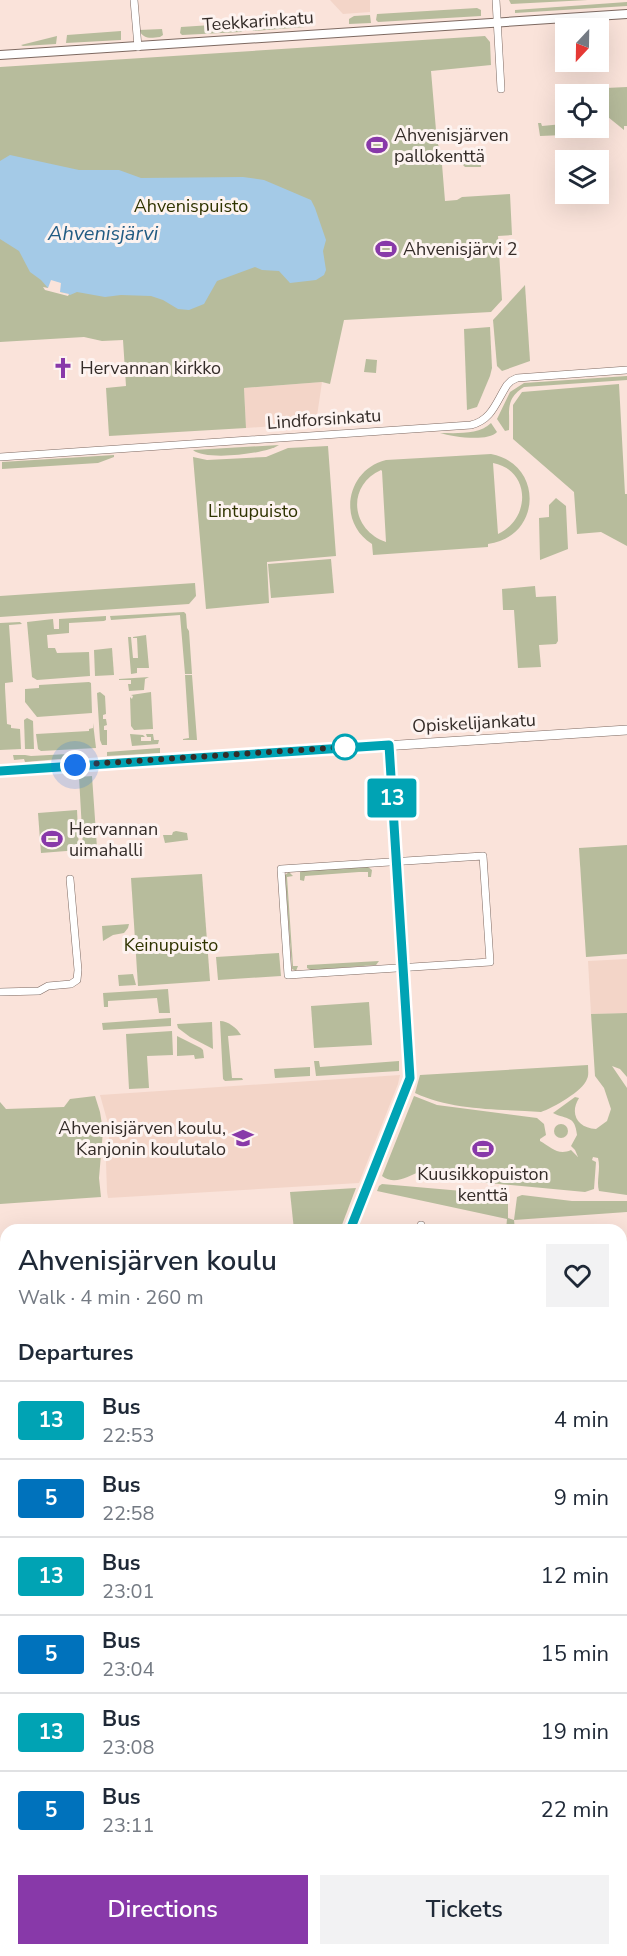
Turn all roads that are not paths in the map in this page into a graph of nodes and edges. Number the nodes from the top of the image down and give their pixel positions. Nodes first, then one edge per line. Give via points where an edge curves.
1 (134, 0) edge
2 (496, 0) edge
3 (627, 14) edge
4 (498, 22) junction
5 (138, 47) junction
6 (0, 55) edge
7 (501, 89) dead end
8 (627, 370) edge
9 (0, 457) edge
10 (627, 730) edge
11 (389, 745) junction
12 (0, 771) edge
13 (396, 861) junction
14 (70, 879) dead end
15 (403, 967) junction
16 (0, 992) edge
17 (352, 1224) edge
18 (576, 1956) edge
19 (591, 1956) edge

1 - 5 street
2 - 4 street
3 - 4 street, Teekkarinkatu
4 - 5 street, Teekkarinkatu
4 - 7 street
5 - 6 street, Teekkarinkatu
8 - 9 street, Lindforsinkatu via 517,378 507,385 488,416 471,425
10 - 11 main road, Opiskelijankatu
11 - 12 main road, Opiskelijankatu
11 - 13 street
13 - 15 street
13 - 15 street via 483,856 489,962
13 - 15 street via 281,869 288,975
14 - 16 street via 77,980 39,991
15 - 17 street via 410,1078
18 - 19 street

